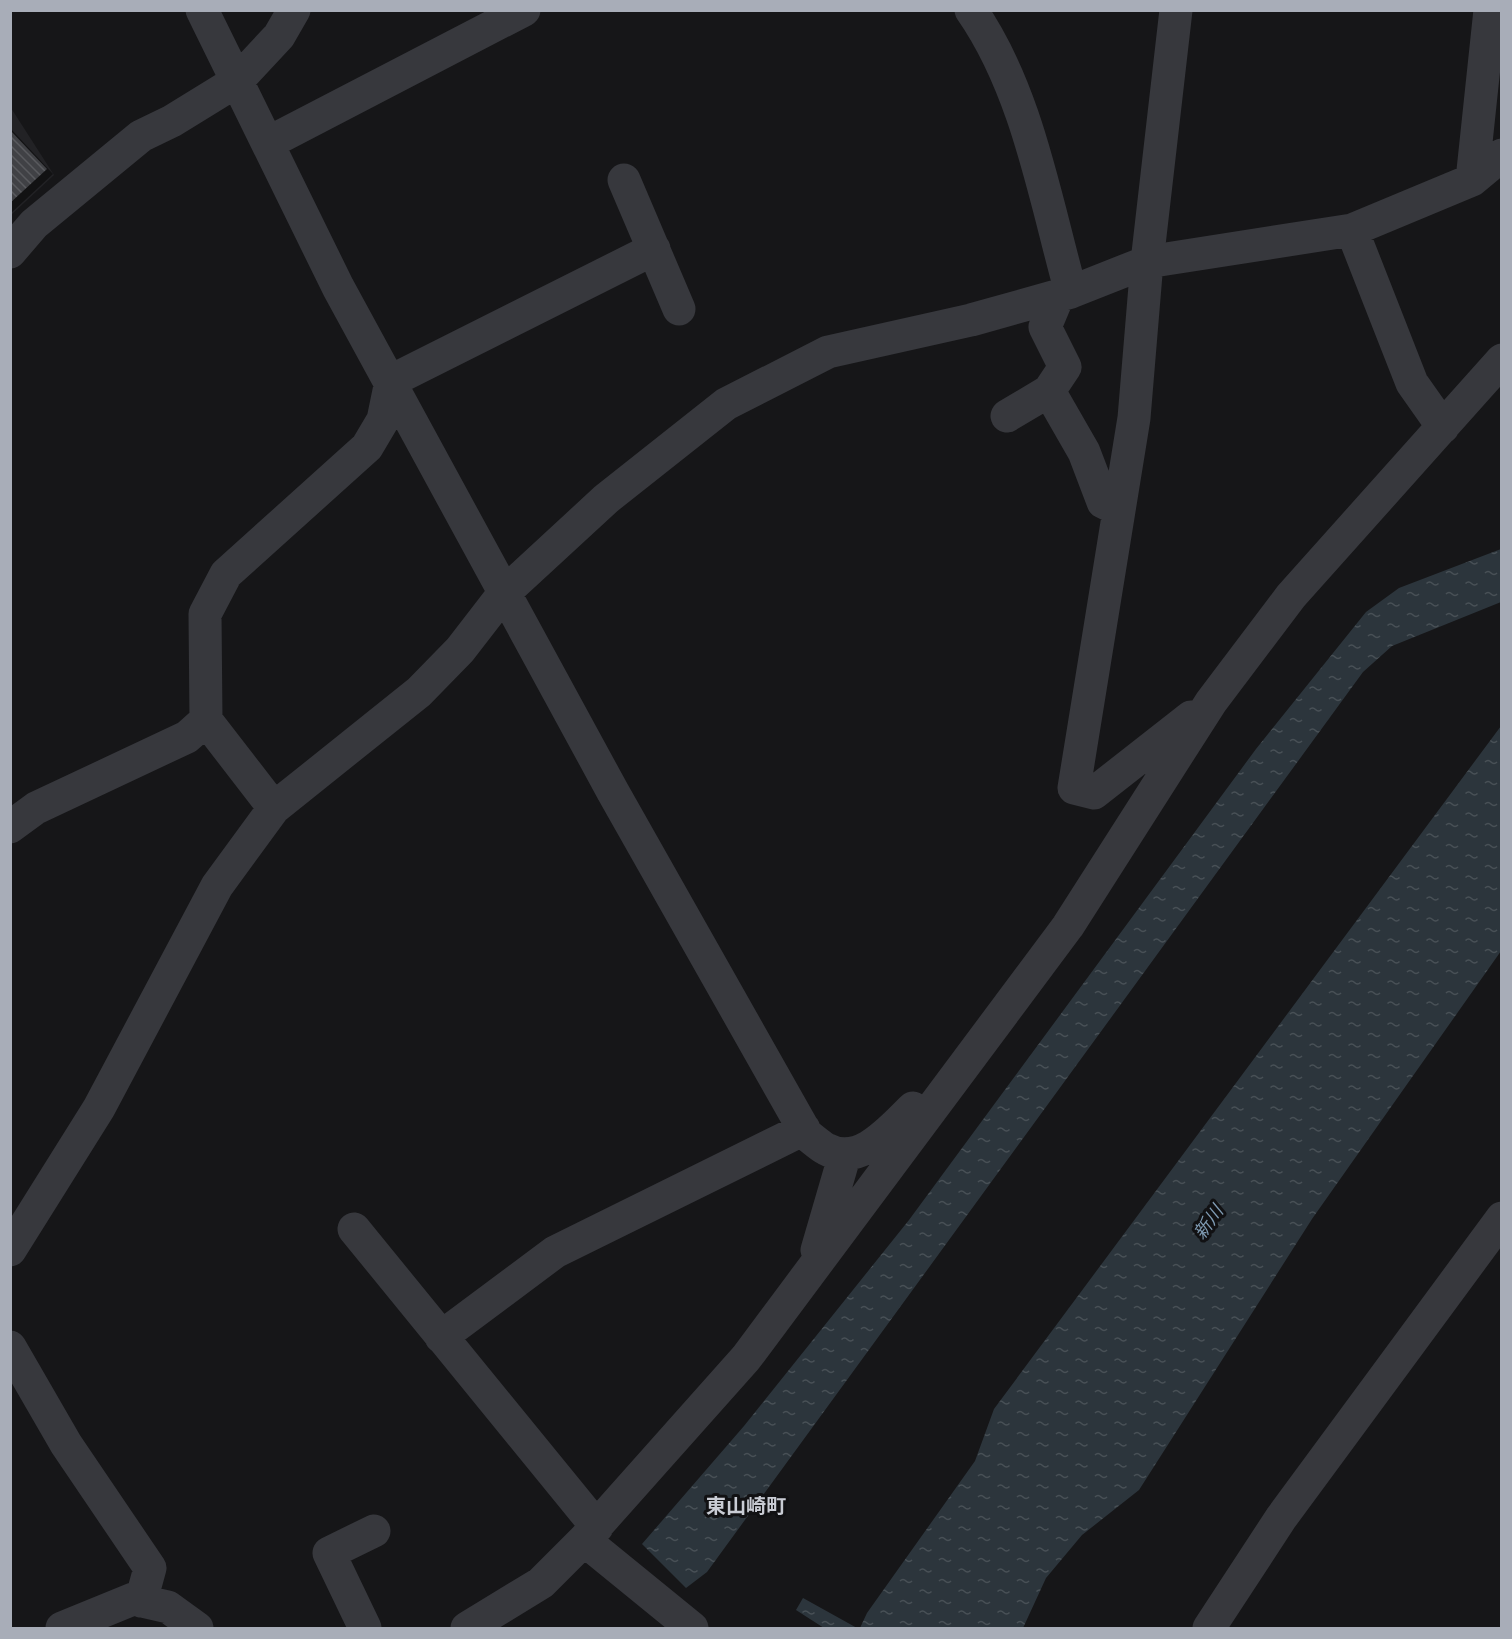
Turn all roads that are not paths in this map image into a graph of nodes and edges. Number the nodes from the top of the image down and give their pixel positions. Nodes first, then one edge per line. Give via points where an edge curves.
1 (202, 10) edge
2 (294, 10) edge
3 (524, 10) edge
4 (971, 10) edge
5 (1176, 10) edge
6 (1490, 10) edge
7 (237, 81) junction
8 (268, 143) junction
9 (1502, 156) edge
10 (624, 180) dead end
11 (1472, 180) junction
12 (1352, 230) junction
13 (654, 249) junction
14 (10, 252) edge
15 (1147, 262) junction
16 (1064, 294) junction
17 (679, 309) dead end
18 (1502, 360) edge
19 (391, 381) junction
20 (1049, 391) junction
21 (1008, 416) dead end
22 (1443, 427) junction
23 (1119, 510) junction
24 (504, 593) junction
25 (1211, 702) junction
26 (206, 720) junction
27 (274, 808) junction
28 (10, 827) edge
29 (974, 1052) junction
30 (804, 1129) junction
31 (845, 1154) junction
32 (1502, 1218) edge
33 (354, 1229) dead end
34 (10, 1250) edge
35 (812, 1269) junction
36 (441, 1337) junction
37 (10, 1347) edge
38 (374, 1531) dead end
39 (591, 1534) junction
40 (141, 1601) junction
41 (62, 1629) edge
42 (197, 1629) edge
43 (365, 1629) edge
44 (468, 1629) edge
45 (692, 1629) edge
46 (1209, 1629) edge

1 - 7 street
2 - 7 street via 279,36
3 - 8 street
4 - 16 street via 989,36 1020,106
5 - 15 street
6 - 11 street
7 - 8 street
7 - 14 street via 141,136 34,224
8 - 19 street via 338,287
9 - 11 street
10 - 13 street
11 - 12 street
12 - 15 street
12 - 22 street via 1412,383
13 - 17 street
13 - 19 street
15 - 16 street
15 - 23 street via 1134,418
16 - 20 street via 1045,327 1065,367
16 - 24 street via 828,352 726,404 606,499
18 - 22 street
19 - 24 street
19 - 26 street via 383,420 367,447 226,574 205,614
20 - 21 street
20 - 23 street via 1084,452 1103,502
22 - 25 street via 1291,596
23 - 25 street via 1074,788 1094,793
24 - 27 street via 460,650 419,692
24 - 30 street
25 - 29 street via 1068,926
26 - 27 street
26 - 28 street via 187,737 36,808
27 - 34 street via 217,886 99,1108
29 - 31 street via 871,1147
29 - 35 street
30 - 31 street via 828,1150
30 - 36 street via 555,1252
31 - 35 street
32 - 46 street via 1281,1518
33 - 36 street
35 - 39 street via 746,1358
36 - 39 street
37 - 40 street via 66,1444 150,1568
38 - 43 street via 329,1553
39 - 44 street via 540,1583
39 - 45 street
40 - 41 street via 133,1599
40 - 42 street via 168,1607

